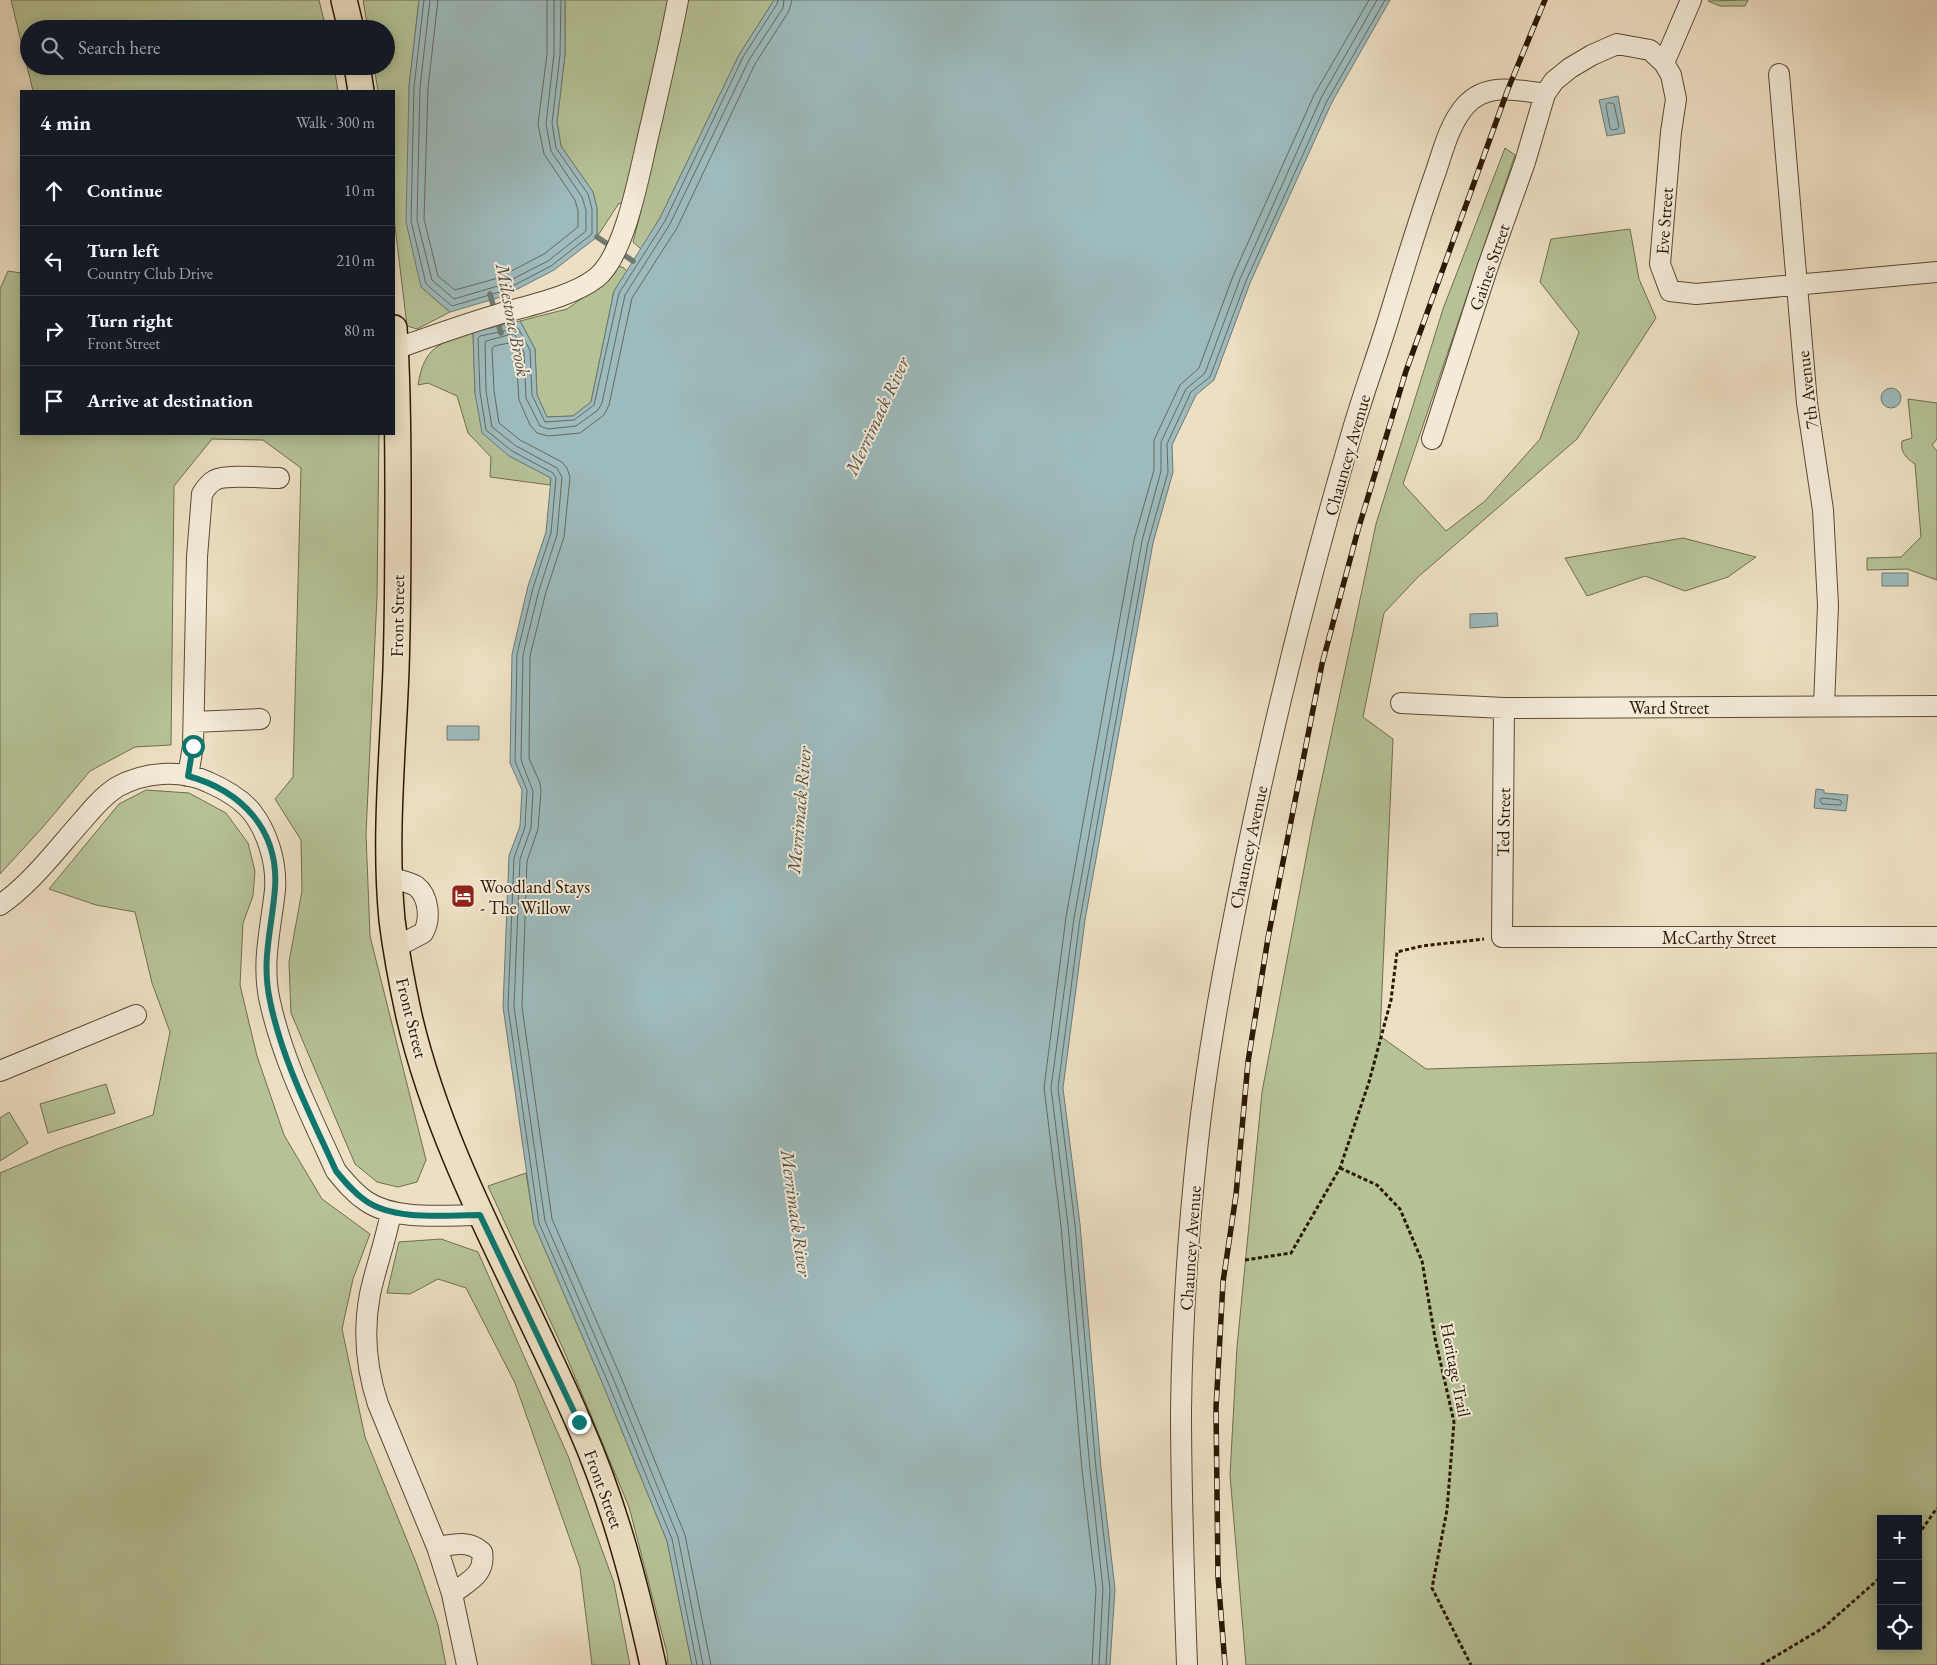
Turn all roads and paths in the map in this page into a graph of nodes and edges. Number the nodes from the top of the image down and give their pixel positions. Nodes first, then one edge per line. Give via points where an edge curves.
1 (344, 0) edge
2 (678, 0) edge
3 (1691, 0) edge
4 (349, 20) edge
5 (1664, 63) junction
6 (1779, 74) dead end
7 (358, 75) edge
8 (361, 90) edge
9 (1545, 94) junction
10 (1937, 272) edge
11 (1796, 285) junction
12 (395, 339) edge
13 (1432, 439) dead end
14 (278, 478) dead end
15 (1401, 703) dead end
16 (1824, 706) junction
17 (1937, 706) edge
18 (1504, 708) junction
19 (260, 719) dead end
20 (194, 722) junction
21 (188, 776) junction
22 (390, 877) junction
23 (0, 905) edge
24 (1502, 937) junction
25 (1937, 937) edge
26 (396, 947) junction
27 (136, 1015) dead end
28 (0, 1071) edge
29 (1340, 1168) junction
30 (391, 1212) junction
31 (480, 1215) junction
32 (1245, 1260) dead end
33 (1937, 1508) edge
34 (1922, 1529) edge
35 (437, 1547) junction
36 (1877, 1581) edge
37 (452, 1594) junction
38 (467, 1665) edge
39 (653, 1665) edge
40 (1187, 1665) edge
41 (1471, 1665) edge
42 (1760, 1665) edge

1 - 4 main road
2 - 12 street via 634,198 620,239 596,278 544,301 452,328
3 - 5 street
5 - 9 street via 1650,50 1617,44 1570,68 1554,81
5 - 11 street, Eve Street via 1671,75 1676,99 1660,264 1670,291 1696,294
6 - 11 street, 7th Avenue
7 - 8 main road
9 - 13 street, Gaines Street
9 - 40 street, Chauncey Avenue via 1508,88 1488,91 1469,101 1456,118 1448,137 1353,429 1268,752 1227,947 1206,1078 1191,1210 1181,1419
10 - 11 street, Eve Street
11 - 16 street, 7th Avenue via 1823,510 1828,605
12 - 22 main road, Front Street via 398,570
14 - 20 street via 215,480 202,494 197,557
15 - 18 street, Ward Street
16 - 17 street, Ward Street
16 - 18 street, Ward Street
18 - 24 street, Ted Street
19 - 20 street
20 - 21 street
21 - 23 street via 155,774 117,787 101,799 32,879
21 - 30 street via 204,780 238,799 261,826 270,846 275,888 267,938 266,985 282,1046 336,1171 367,1202
22 - 26 main road, Front Street
22 - 26 street via 414,885 423,893 428,916 423,933
24 - 25 street, McCarthy Street
24 - 29 path via 1397,952 1391,1000 1369,1082
26 - 31 main road, Front Street via 418,1049 446,1134
27 - 28 street
29 - 32 path via 1291,1253
29 - 41 path, Heritage Trail via 1377,1185 1400,1209 1422,1261 1454,1422 1448,1510 1432,1588
30 - 31 street via 421,1216
30 - 35 street via 370,1294 366,1352 378,1404
31 - 39 main road, Front Street via 596,1464 627,1558
33 - 34 path
35 - 37 street
35 - 37 street via 461,1543 475,1545 482,1552 483,1568
36 - 42 path via 1823,1628
37 - 38 street

